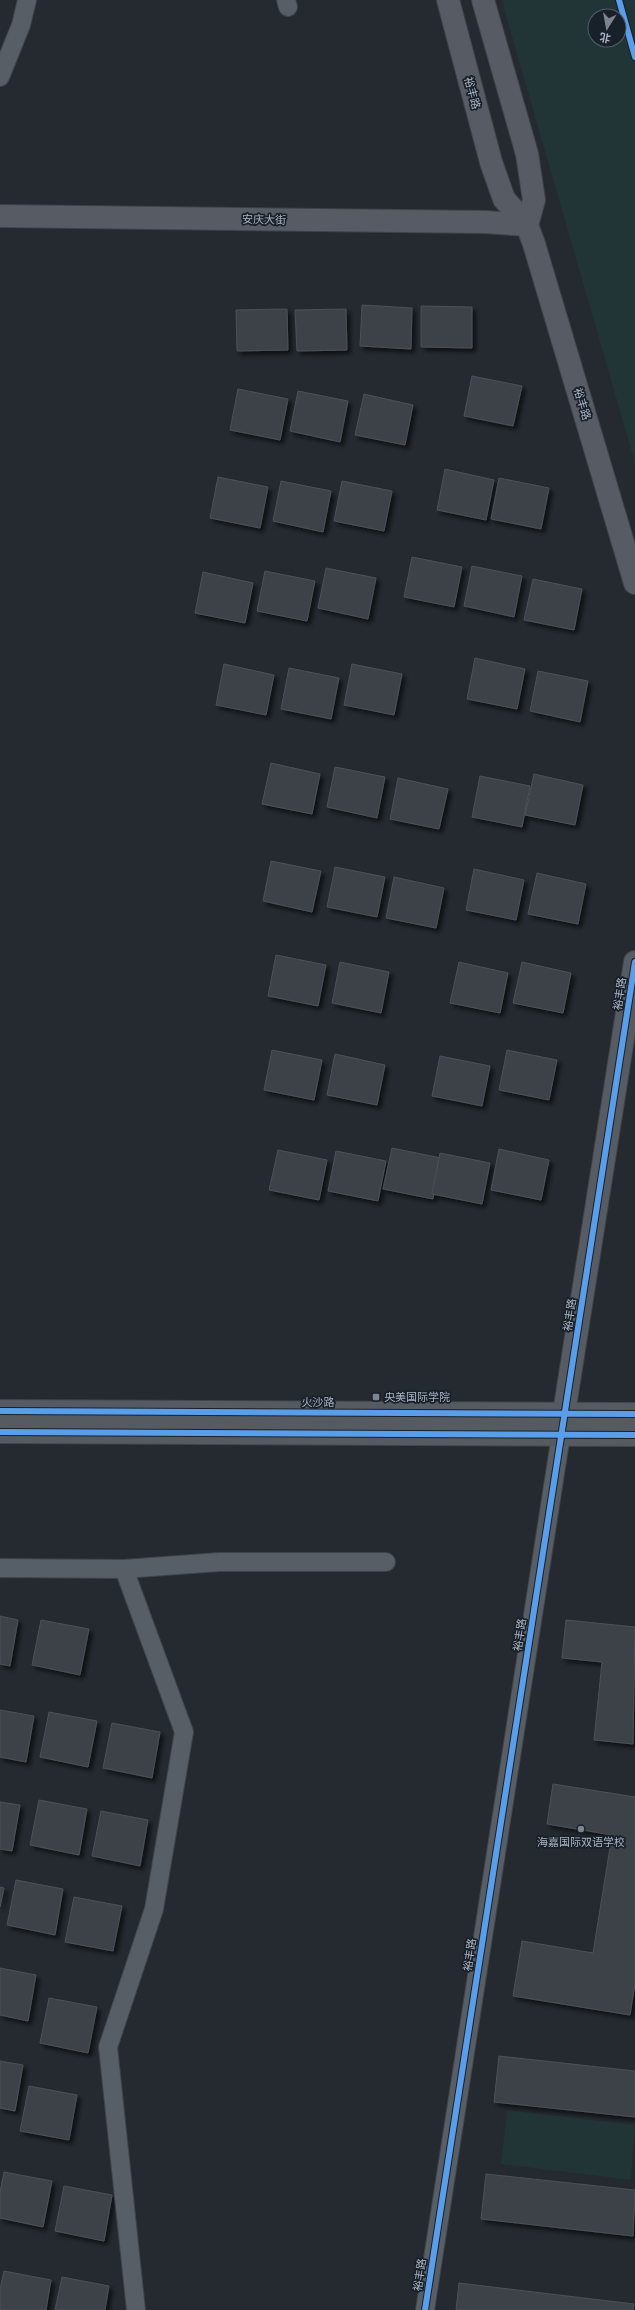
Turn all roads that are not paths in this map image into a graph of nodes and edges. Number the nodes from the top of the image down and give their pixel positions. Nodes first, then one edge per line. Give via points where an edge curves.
1 (27, 0) edge
2 (448, 0) edge
3 (483, 0) edge
4 (0, 77) edge
5 (0, 216) edge
6 (527, 225) junction
7 (635, 583) edge
8 (635, 962) edge
9 (0, 1411) edge
10 (635, 1414) edge
11 (563, 1423) junction
12 (0, 1432) edge
13 (635, 1434) edge
14 (386, 1562) dead end
15 (0, 1568) edge
16 (124, 1569) junction
17 (136, 2310) edge
18 (425, 2310) edge

1 - 4 street via 21,25
2 - 6 street, 裕丰路 via 491,162 504,199
3 - 6 street via 527,154 534,200
5 - 6 street, 安庆大街 via 485,222
6 - 7 street, 裕丰路
8 - 11 street, 裕丰路
9 - 11 main road, 火沙路
10 - 11 main road, 火沙路
11 - 12 main road, 火沙路
11 - 13 main road, 火沙路
11 - 18 street, 裕丰路
14 - 16 street via 219,1562
15 - 16 street
16 - 17 street via 184,1732 154,1908 108,2047

